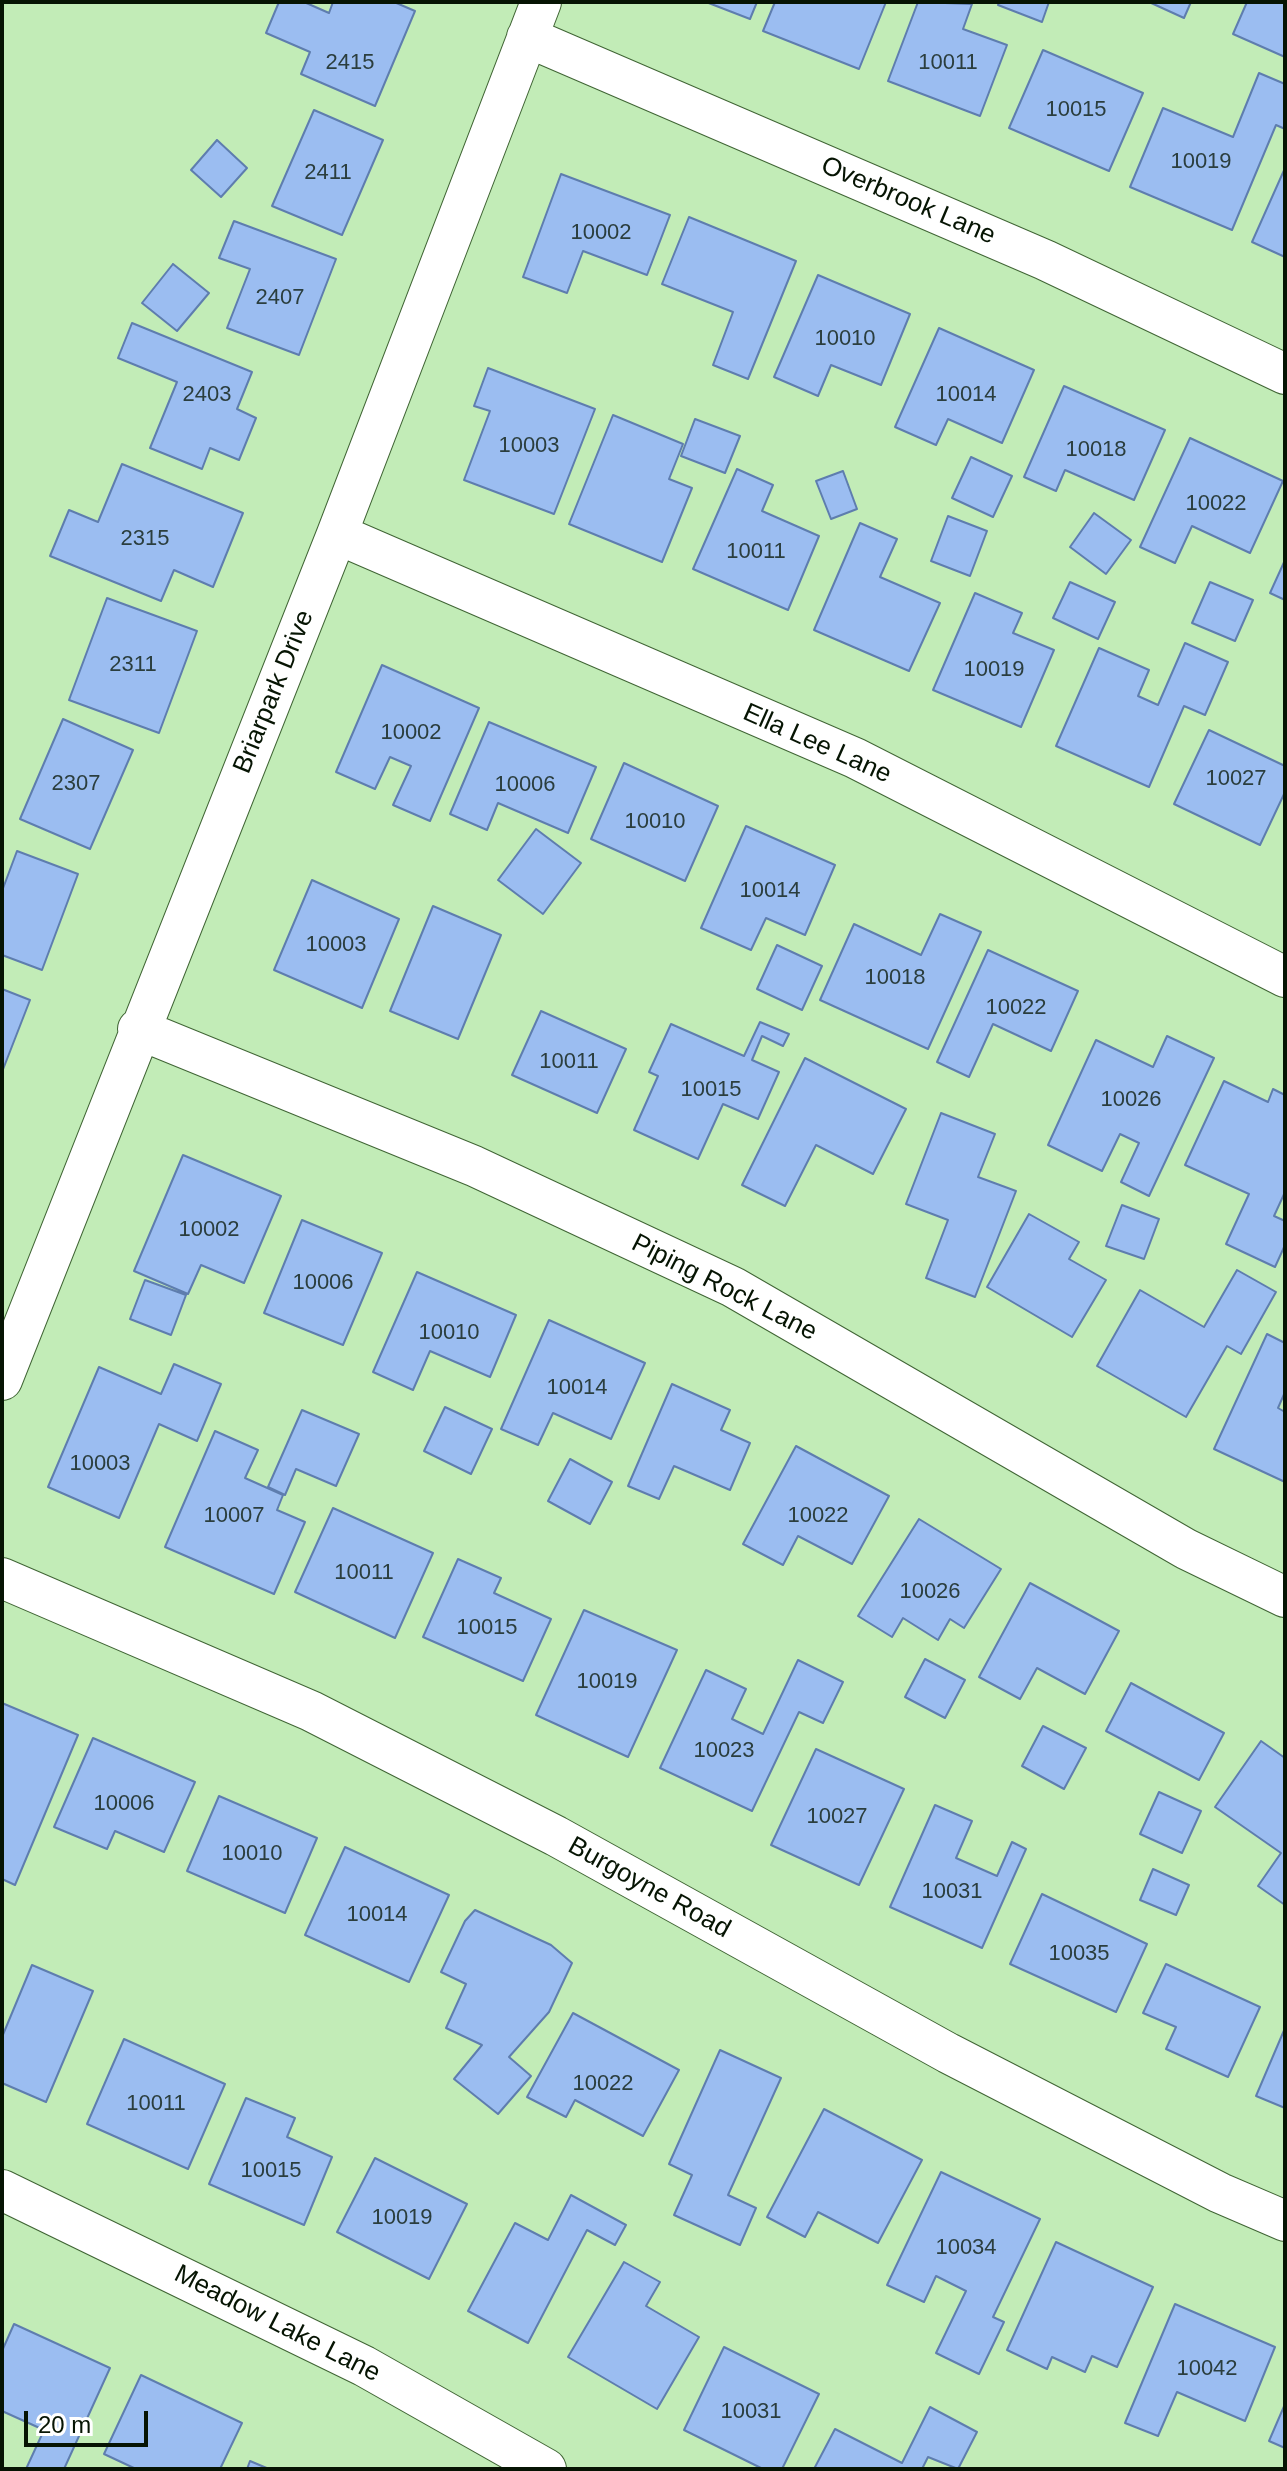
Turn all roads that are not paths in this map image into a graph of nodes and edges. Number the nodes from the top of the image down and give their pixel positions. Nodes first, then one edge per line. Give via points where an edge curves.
1 (534, 19) edge
2 (1285, 374) edge
3 (337, 534) junction
4 (1285, 977) edge
5 (138, 1029) junction
6 (2, 1380) edge
7 (2, 1578) edge
8 (1285, 1597) edge
9 (2, 2190) edge
10 (1285, 2221) edge
11 (546, 2469) edge

1 - 2 street, Overbrook Lane
1 - 3 street, Briarpark Drive
3 - 4 street, Ella Lee Lane via 855,758
3 - 5 street, Briarpark Drive
5 - 6 street, Briarpark Drive
5 - 8 street, Piping Rock Lane via 474,1166 733,1287 1186,1549
7 - 10 street, Burgoyne Road via 311,1711 556,1836 948,2053
9 - 11 street, Meadow Lake Lane via 364,2366

